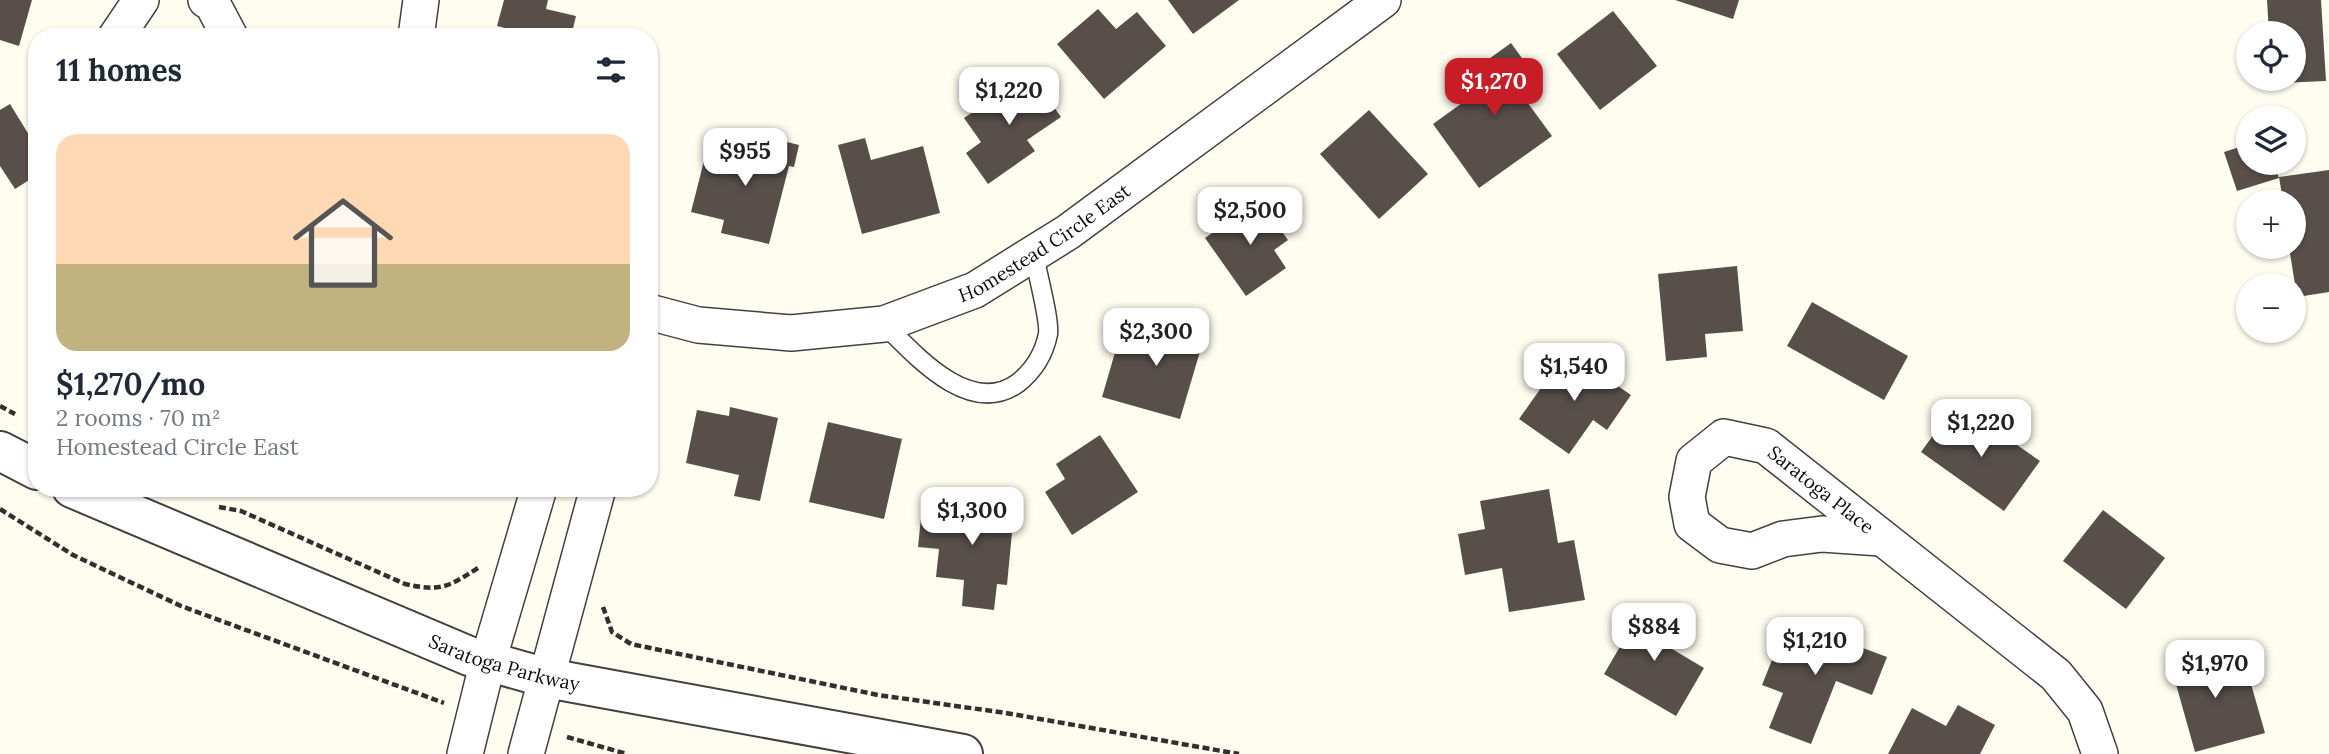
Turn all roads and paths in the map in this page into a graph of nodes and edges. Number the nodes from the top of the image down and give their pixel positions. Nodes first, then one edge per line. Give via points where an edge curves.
1 (141, 0) edge
2 (206, 0) edge
3 (421, 0) edge
4 (1383, 0) edge
5 (122, 28) edge
6 (225, 28) edge
7 (417, 28) edge
8 (1034, 255) junction
9 (658, 314) edge
10 (884, 324) junction
11 (0, 451) edge
12 (28, 465) edge
13 (93, 497) edge
14 (536, 497) edge
15 (596, 497) edge
16 (214, 506) dead end
17 (0, 509) edge
18 (1881, 538) junction
19 (513, 575) junction
20 (571, 589) junction
21 (488, 661) junction
22 (547, 678) junction
23 (476, 710) junction
24 (529, 741) edge
25 (466, 754) edge
26 (628, 754) edge
27 (963, 754) edge
28 (1239, 754) edge
29 (2100, 754) edge

1 - 5 street
2 - 6 street
3 - 7 street
4 - 8 street, Homestead Circle East
8 - 10 street, Homestead Circle East via 975,289
8 - 10 lane via 1048,332 1033,372 1006,392 965,391 928,368
9 - 10 street, Homestead Circle East via 698,325 791,333
11 - 12 street
13 - 21 street, Saratoga Parkway
14 - 19 street
15 - 20 street
16 - 19 path via 241,511 405,584 447,588 482,566
17 - 23 path via 73,555 181,606 431,700
18 - 18 street, Saratoga Place via 1766,446 1724,437 1693,461 1687,497 1692,524 1720,545 1752,551 1783,539 1822,534
18 - 29 street, Saratoga Place via 2056,675 2084,711
19 - 21 street
20 - 22 street
20 - 28 path via 600,600 612,632 631,645 878,695
21 - 22 street, Saratoga Parkway
21 - 23 street
22 - 24 street
22 - 27 street, Saratoga Parkway
23 - 25 street
24 - 26 path

